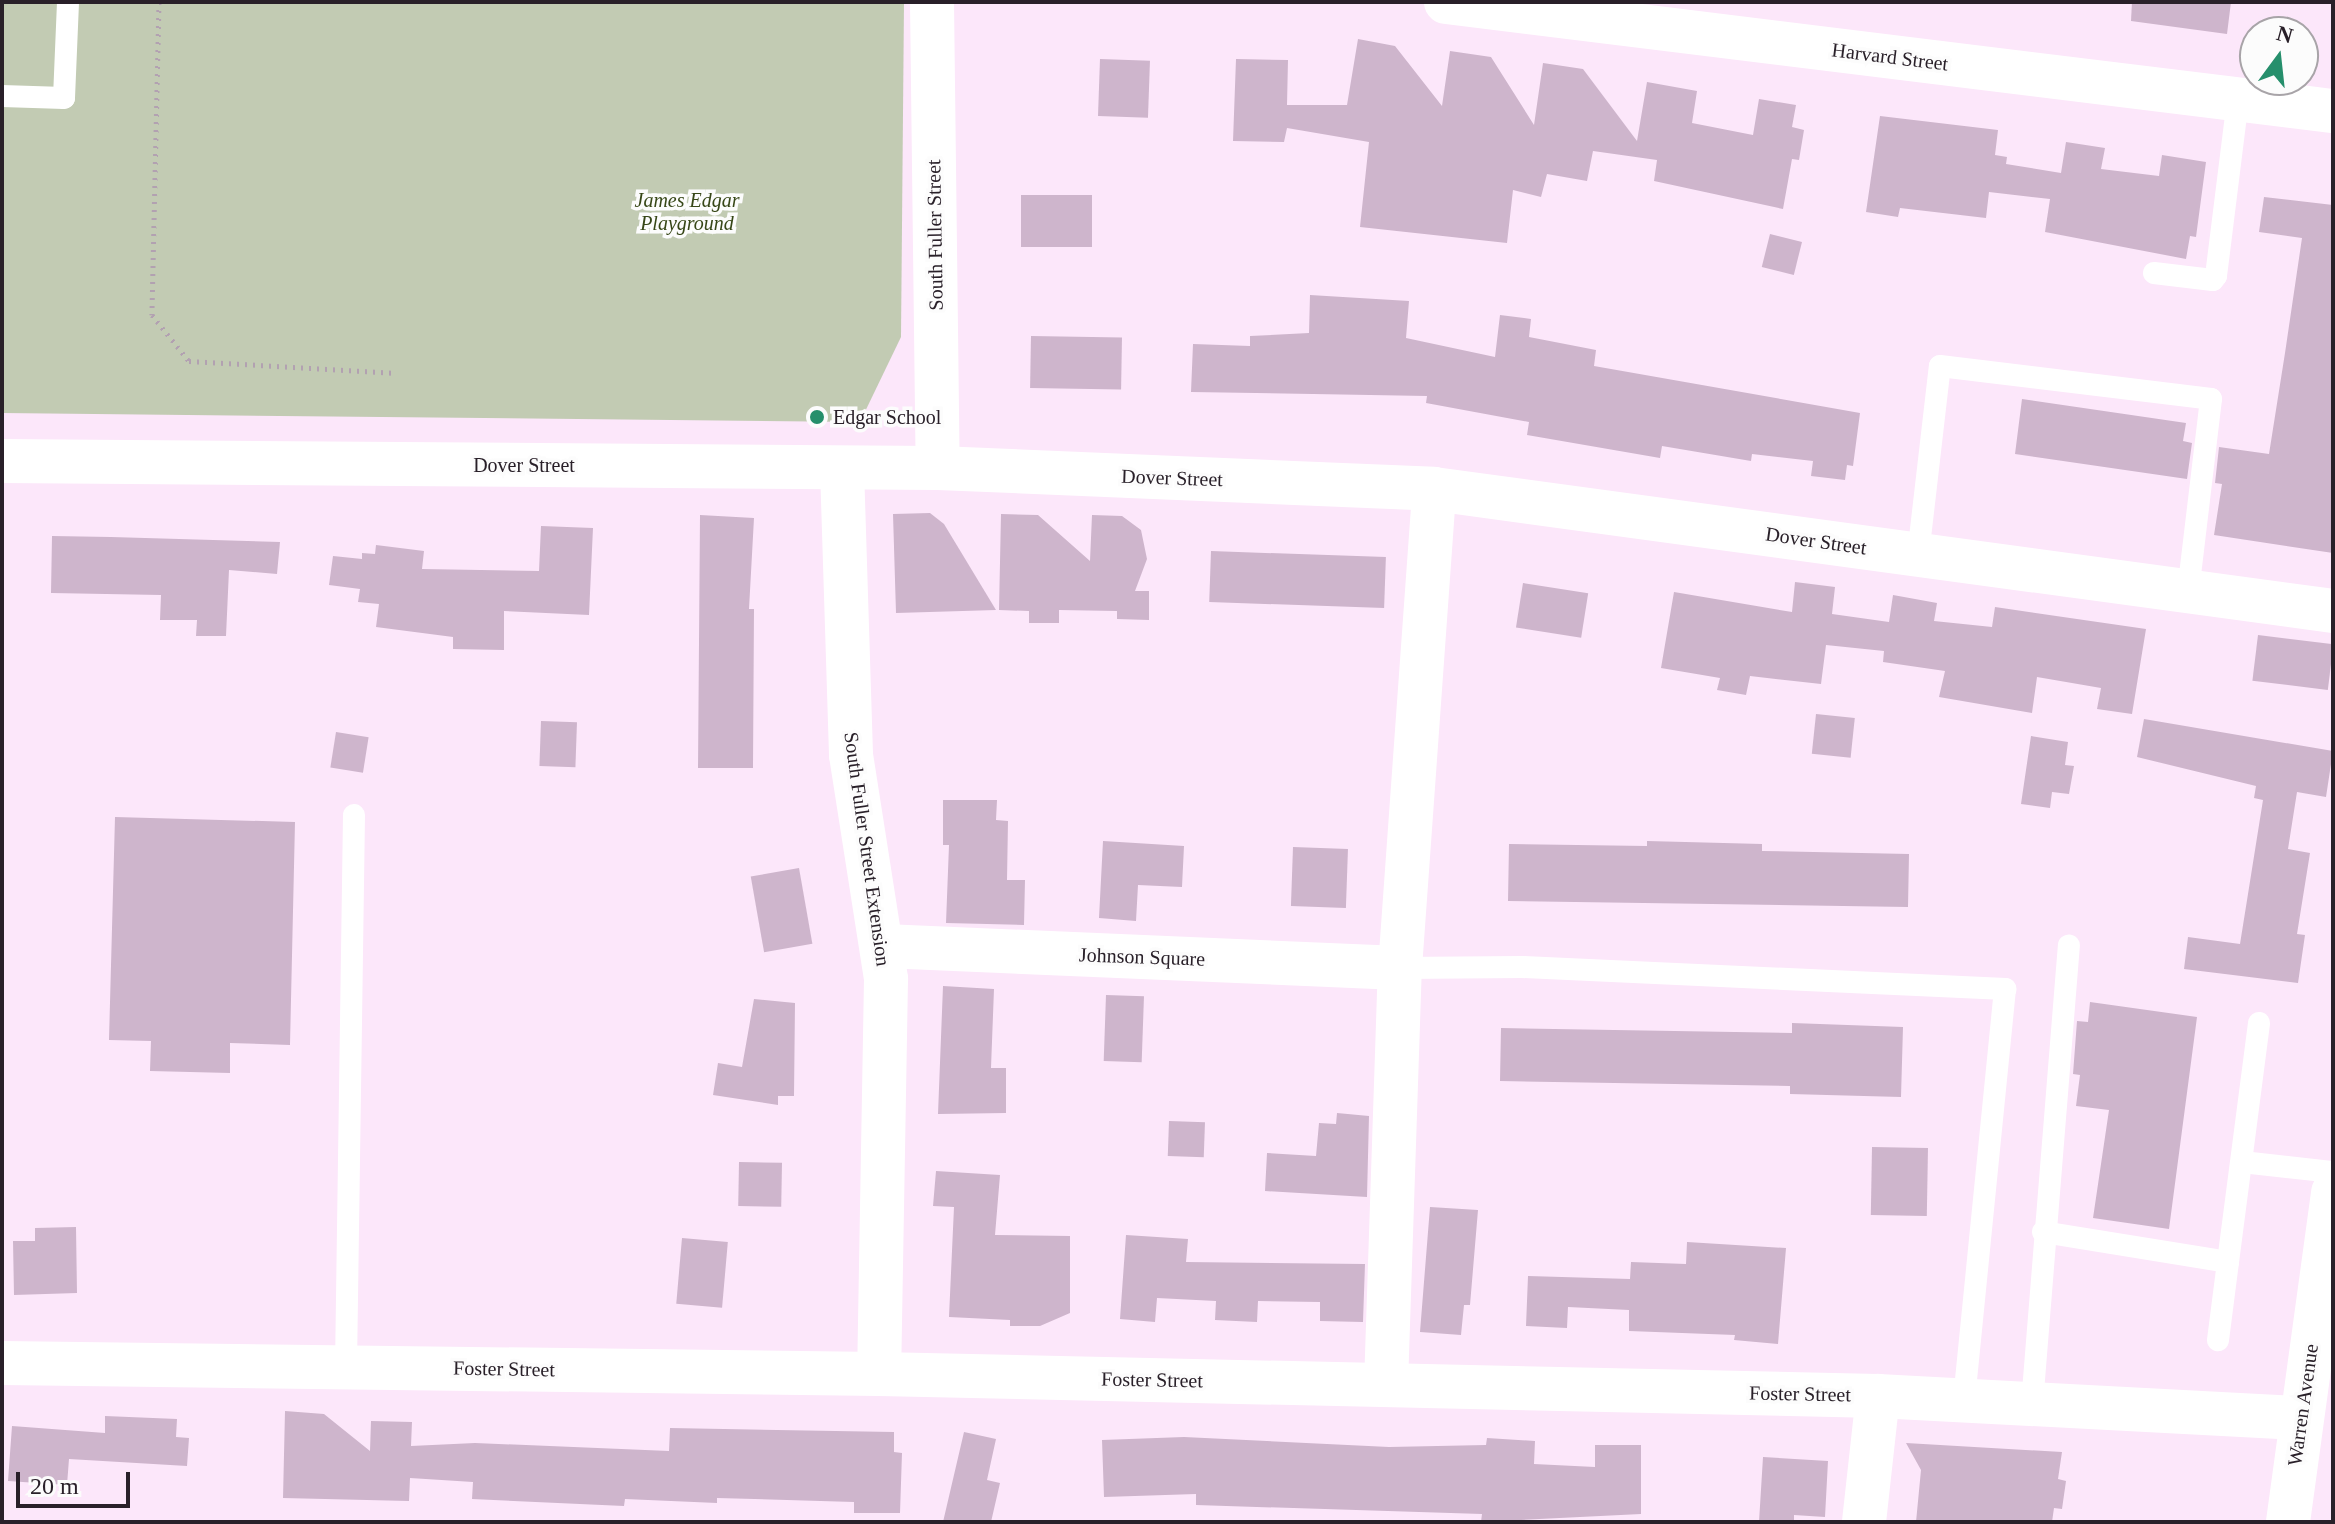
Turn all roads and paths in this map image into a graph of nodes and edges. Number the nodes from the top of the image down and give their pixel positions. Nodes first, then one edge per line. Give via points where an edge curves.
1 (68, 2) edge
2 (159, 2) edge
3 (932, 2) edge
4 (1446, 2) edge
5 (2, 96) edge
6 (2238, 100) junction
7 (2333, 111) edge
8 (2154, 273) dead end
9 (397, 373) dead end
10 (2, 461) edge
11 (842, 468) junction
12 (938, 468) junction
13 (1434, 489) junction
14 (1918, 555) junction
15 (2188, 591) junction
16 (2333, 611) edge
17 (354, 815) dead end
18 (2069, 945) dead end
19 (884, 946) junction
20 (1400, 968) junction
21 (2259, 1023) dead end
22 (2242, 1162) junction
23 (2333, 1172) edge
24 (2333, 1193) edge
25 (2043, 1232) junction
26 (2228, 1262) junction
27 (2218, 1340) dead end
28 (2, 1363) edge
29 (346, 1367) junction
30 (879, 1374) junction
31 (1386, 1385) junction
32 (1878, 1396) junction
33 (1964, 1400) junction
34 (2032, 1404) junction
35 (2301, 1418) junction
36 (1864, 1522) edge
37 (2288, 1522) edge

1 - 5 lane via 64,98
2 - 9 path via 152,315 189,361
3 - 12 street, South Fuller Street
4 - 6 street, Harvard Street
6 - 7 street, Harvard Street
6 - 8 lane via 2216,276 2213,280
10 - 11 street, Dover Street
11 - 12 street, Dover Street
11 - 19 street, South Fuller Street Extension via 851,755
12 - 13 street, Dover Street
13 - 14 street, Dover Street
13 - 20 street
14 - 15 street, Dover Street
14 - 15 lane via 1940,366 2211,399
15 - 16 street, Dover Street
17 - 29 lane
18 - 25 lane
19 - 20 street, Johnson Square
19 - 30 street, South Fuller Street Extension
20 - 31 street
20 - 33 lane via 1522,967 2005,989
21 - 22 lane
22 - 23 lane
22 - 26 lane
24 - 35 street, Warren Avenue
25 - 26 lane
25 - 34 lane
26 - 27 lane
28 - 29 street, Foster Street
29 - 30 street, Foster Street
30 - 31 street, Foster Street
31 - 32 street, Foster Street
32 - 33 street, Foster Street
32 - 36 street
33 - 34 street, Foster Street
34 - 35 street, Foster Street
35 - 37 street, Warren Avenue

